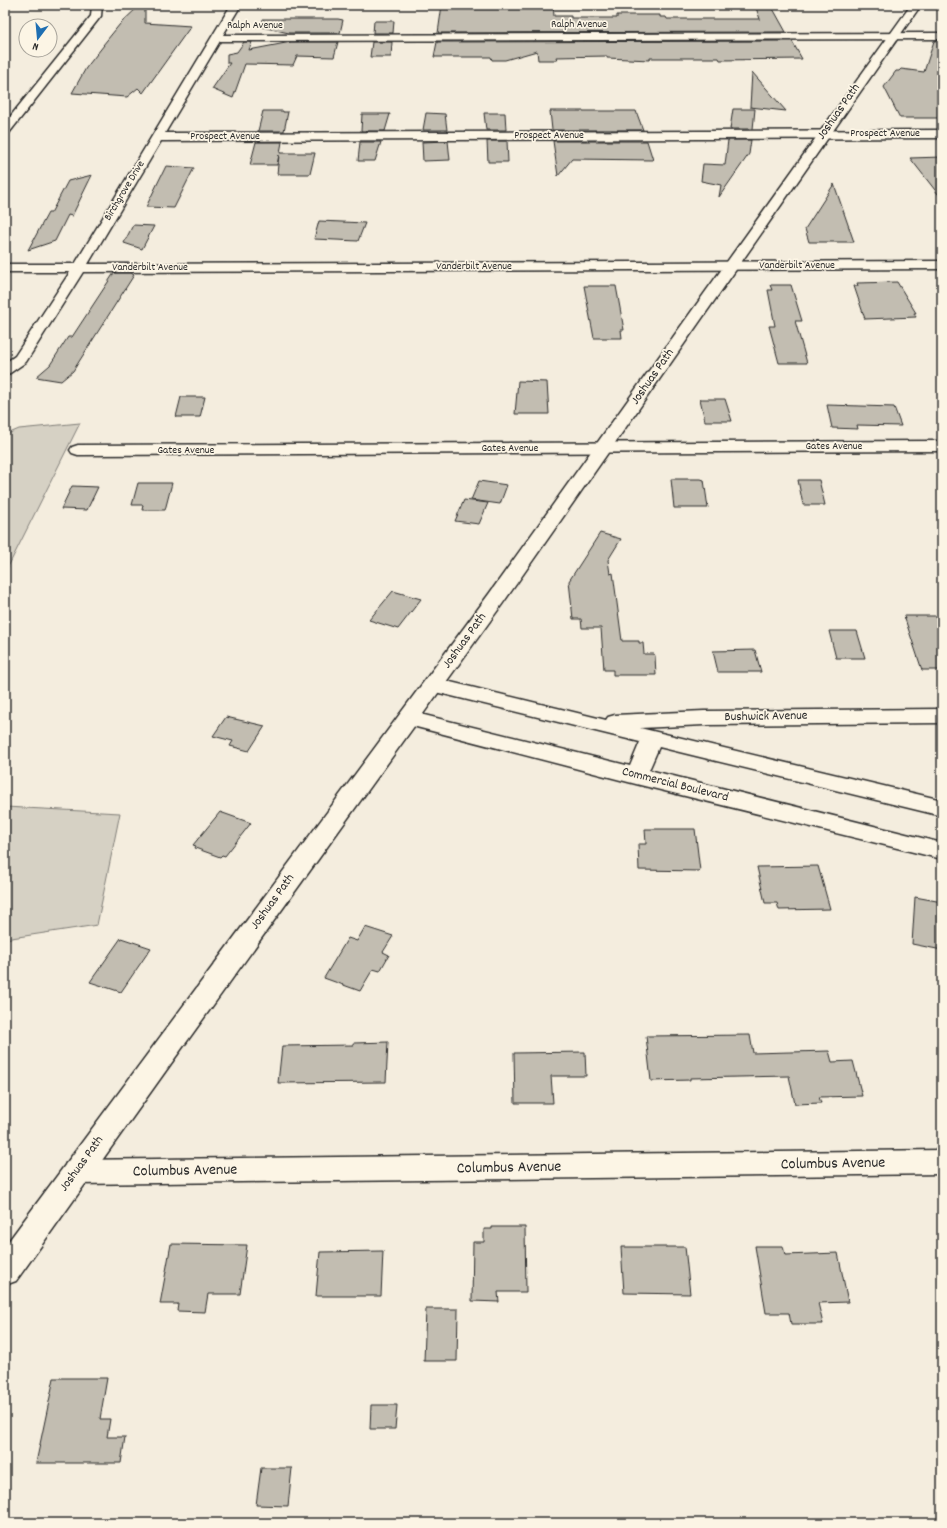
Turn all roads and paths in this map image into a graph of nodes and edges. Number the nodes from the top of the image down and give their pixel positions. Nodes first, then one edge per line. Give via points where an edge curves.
1 (97, 5) edge
2 (236, 5) edge
3 (916, 5) edge
4 (894, 36) junction
5 (942, 36) edge
6 (217, 38) junction
7 (5, 131) edge
8 (823, 134) junction
9 (942, 134) edge
10 (156, 138) junction
11 (942, 265) edge
12 (730, 266) junction
13 (5, 268) edge
14 (79, 268) junction
15 (5, 370) edge
16 (942, 446) edge
17 (603, 449) junction
18 (78, 450) dead end
19 (434, 685) junction
20 (942, 716) edge
21 (408, 718) junction
22 (591, 723) junction
23 (652, 738) junction
24 (636, 776) junction
25 (942, 808) edge
26 (942, 851) edge
27 (942, 1162) edge
28 (76, 1172) junction
29 (5, 1271) edge

1 - 7 street via 96,16
2 - 6 street, Birchgrove Drive
3 - 4 main road, Joshuas Path
4 - 5 street, Ralph Avenue
4 - 6 street, Ralph Avenue
4 - 8 main road, Joshuas Path
6 - 10 street, Birchgrove Drive
8 - 9 street, Prospect Avenue
8 - 10 street, Prospect Avenue
8 - 12 main road, Joshuas Path
10 - 14 street, Birchgrove Drive
11 - 12 street, Vanderbilt Avenue
12 - 14 street, Vanderbilt Avenue
12 - 17 main road, Joshuas Path
13 - 14 street, Vanderbilt Avenue
14 - 15 street, Birchgrove Drive via 21,360
16 - 17 street, Gates Avenue
17 - 18 street, Gates Avenue
17 - 19 main road, Joshuas Path
19 - 21 main road, Joshuas Path
19 - 22 street
20 - 22 street, Bushwick Avenue via 704,718
21 - 24 street, Commercial Boulevard
21 - 28 main road, Joshuas Path
22 - 23 street
23 - 24 street
23 - 25 street
24 - 26 street, Commercial Boulevard
27 - 28 street, Columbus Avenue
28 - 29 main road, Joshuas Path

